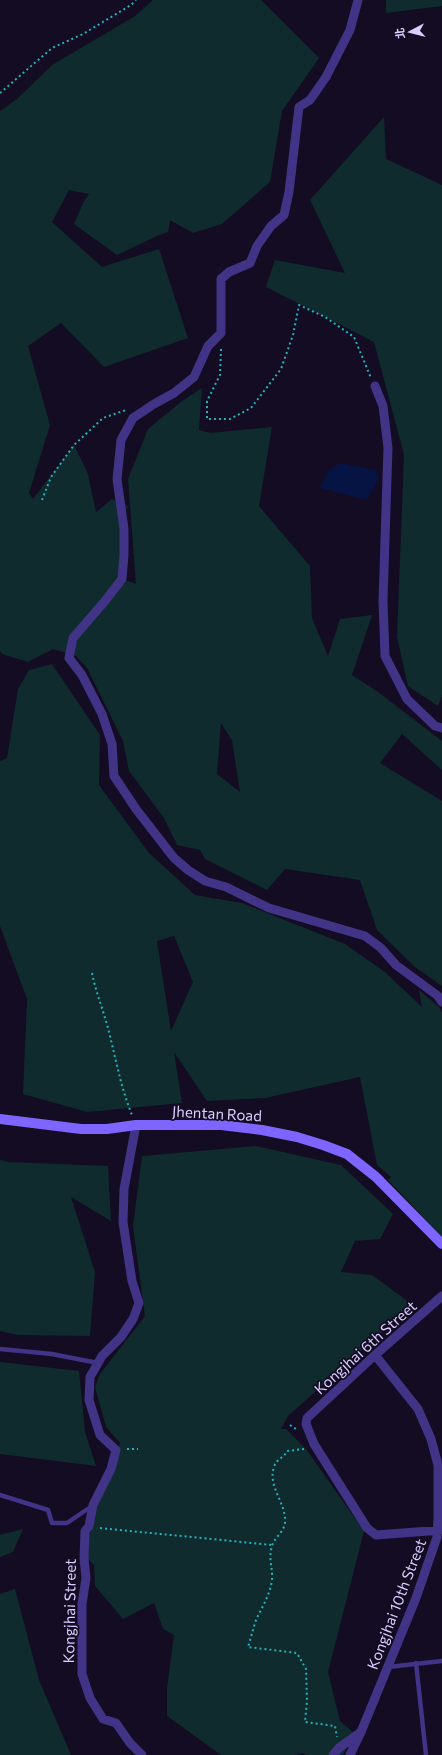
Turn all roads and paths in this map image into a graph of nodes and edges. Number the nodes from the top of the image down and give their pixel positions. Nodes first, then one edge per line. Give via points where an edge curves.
1 (136, 0) edge
2 (358, 0) edge
3 (0, 93) edge
4 (221, 333) junction
5 (375, 386) joint
6 (130, 408) dead end
7 (42, 500) dead end
8 (442, 728) edge
9 (92, 973) dead end
10 (442, 1002) edge
11 (0, 1119) edge
12 (136, 1125) junction
13 (442, 1244) edge
14 (442, 1296) edge
15 (0, 1349) edge
16 (375, 1354) junction
17 (98, 1363) junction
18 (303, 1449) dead end
19 (0, 1495) edge
20 (93, 1505) junction
21 (106, 1529) dead end
22 (440, 1531) edge
23 (272, 1545) junction
24 (442, 1661) edge
25 (416, 1663) junction
26 (388, 1667) junction
27 (361, 1732) junction
28 (339, 1748) junction
29 (142, 1755) edge
30 (333, 1755) edge
31 (350, 1755) edge
32 (426, 1755) edge

1 - 3 path via 83,34 52,48
2 - 4 street via 350,30 326,77 310,100 298,107 289,192 284,215 271,226 257,246 250,263 228,272 221,279
4 - 5 path via 220,375 207,401 207,419 230,419 251,408 281,369 293,335 299,305 325,316 354,337
4 - 10 street via 208,346 194,377 174,393 133,418 121,440 117,479 124,529 122,579 73,638 69,658 82,674 102,714 112,744 114,776 174,858 205,881 226,887 269,908 365,936
5 - 8 street via 383,406 388,448 383,601 385,656 407,698 435,726
6 - 7 path via 103,418 74,445 50,477
9 - 12 path via 125,1098
11 - 12 street, Jhentan Road via 81,1129
12 - 13 street, Jhentan Road via 262,1130 323,1145 347,1154 376,1177
12 - 17 street via 124,1189 123,1222 132,1281 139,1303 133,1319 121,1337
14 - 16 street, Kongjhai 6th Street
15 - 17 lane via 52,1354
16 - 22 street, Kongjhai 10th Street via 418,1409 431,1439 438,1465
16 - 22 street, Kongjhai 6th Street via 307,1418 306,1424 314,1444 367,1528 376,1536
17 - 20 street, Kongjhai Street via 90,1377 89,1400 100,1435 116,1450 111,1469
18 - 23 path via 287,1450 285,1455 276,1461 273,1469 273,1484 285,1513 285,1525
19 - 20 lane via 48,1510 52,1523 67,1523
20 - 29 street, Kongjhai Street via 89,1526 85,1531 82,1674 90,1698 103,1719 116,1723
21 - 23 path
22 - 26 street, Kongjhai 10th Street
23 - 28 path via 272,1579 269,1594 248,1647 297,1654 306,1668 305,1722 335,1726
24 - 25 lane
25 - 26 lane
25 - 32 lane
26 - 27 street, Kongjhai 10th Street
27 - 28 street
27 - 31 street, Kongjhai 10th Street
28 - 30 street

